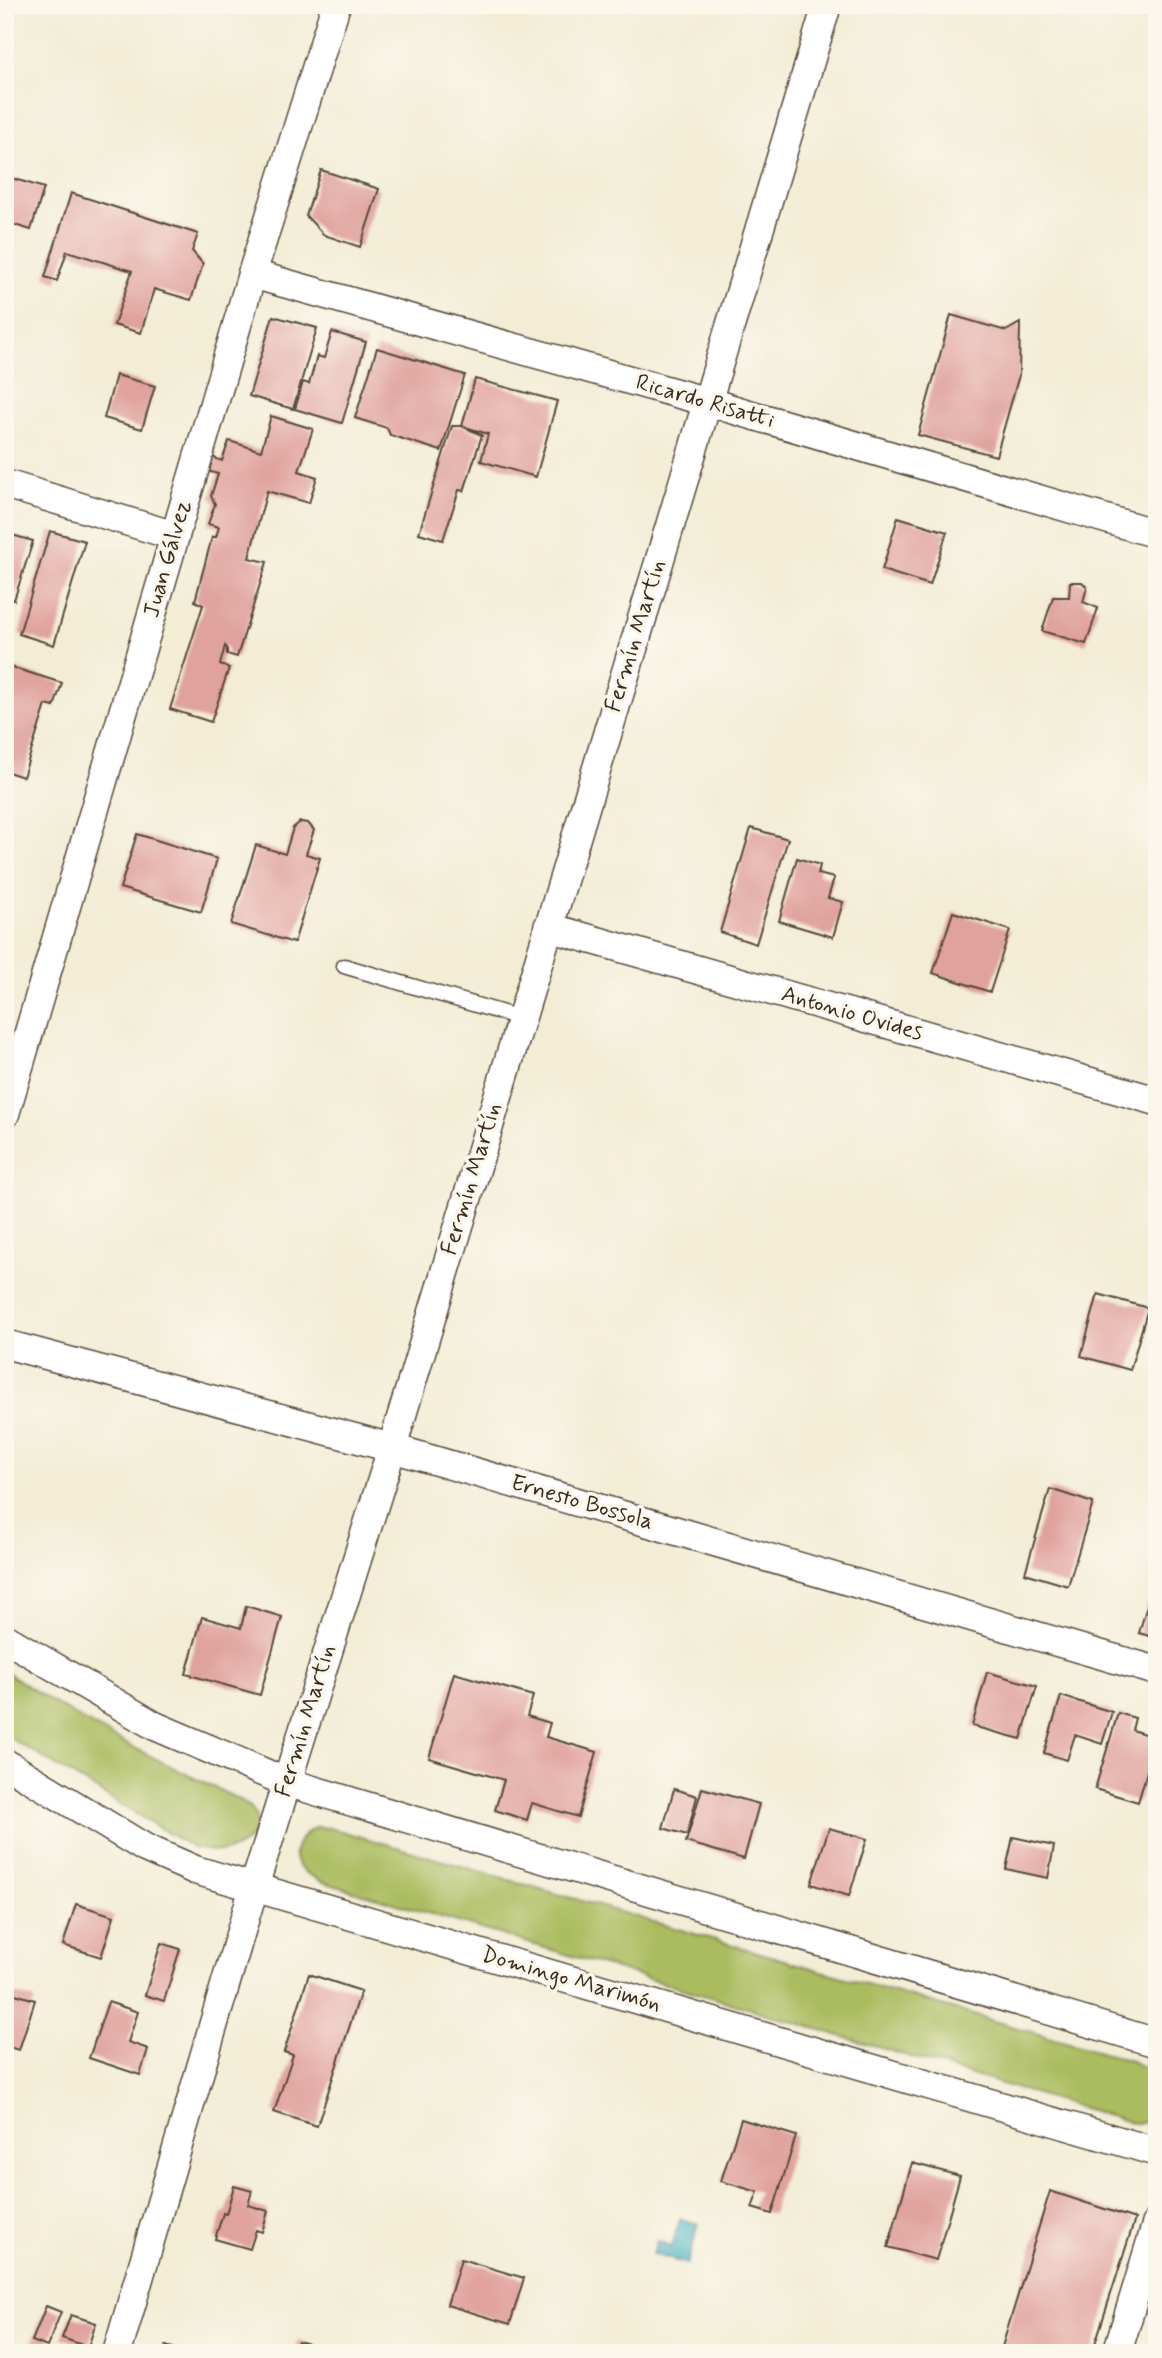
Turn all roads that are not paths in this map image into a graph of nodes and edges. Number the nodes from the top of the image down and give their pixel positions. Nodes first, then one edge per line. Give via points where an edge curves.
1 (336, 5) edge
2 (827, 5) edge
3 (252, 274) junction
4 (708, 402) junction
5 (5, 484) edge
6 (1157, 534) edge
7 (175, 536) junction
8 (548, 927) junction
9 (344, 966) dead end
10 (520, 1018) junction
11 (1157, 1101) edge
12 (5, 1114) edge
13 (5, 1344) edge
14 (392, 1448) junction
15 (5, 1638) edge
16 (1157, 1671) edge
17 (5, 1763) edge
18 (286, 1782) junction
19 (254, 1887) junction
20 (1157, 2043) edge
21 (1157, 2152) edge
22 (1157, 2222) edge
23 (117, 2353) edge
24 (1117, 2353) edge

1 - 3 street, Juan Gálvez
2 - 4 street, Fermín Martín
3 - 4 street, Ricardo Risatti
3 - 7 street, Juan Gálvez
4 - 6 street, Ricardo Risatti
4 - 8 street, Fermín Martín
5 - 7 street
7 - 12 street, Juan Gálvez
8 - 10 street, Fermín Martín
8 - 11 street, Antonio Ovides
9 - 10 lane
10 - 14 street, Fermín Martín
13 - 14 street, Ernesto Bossola
14 - 16 street, Ernesto Bossola
14 - 18 street, Fermín Martín
15 - 18 street via 155,1726
17 - 19 street, Domingo Marimón via 145,1848 195,1870
18 - 19 street, Fermín Martín
18 - 20 street
19 - 21 street, Domingo Marimón
19 - 23 street, Fermín Martín
22 - 24 street

